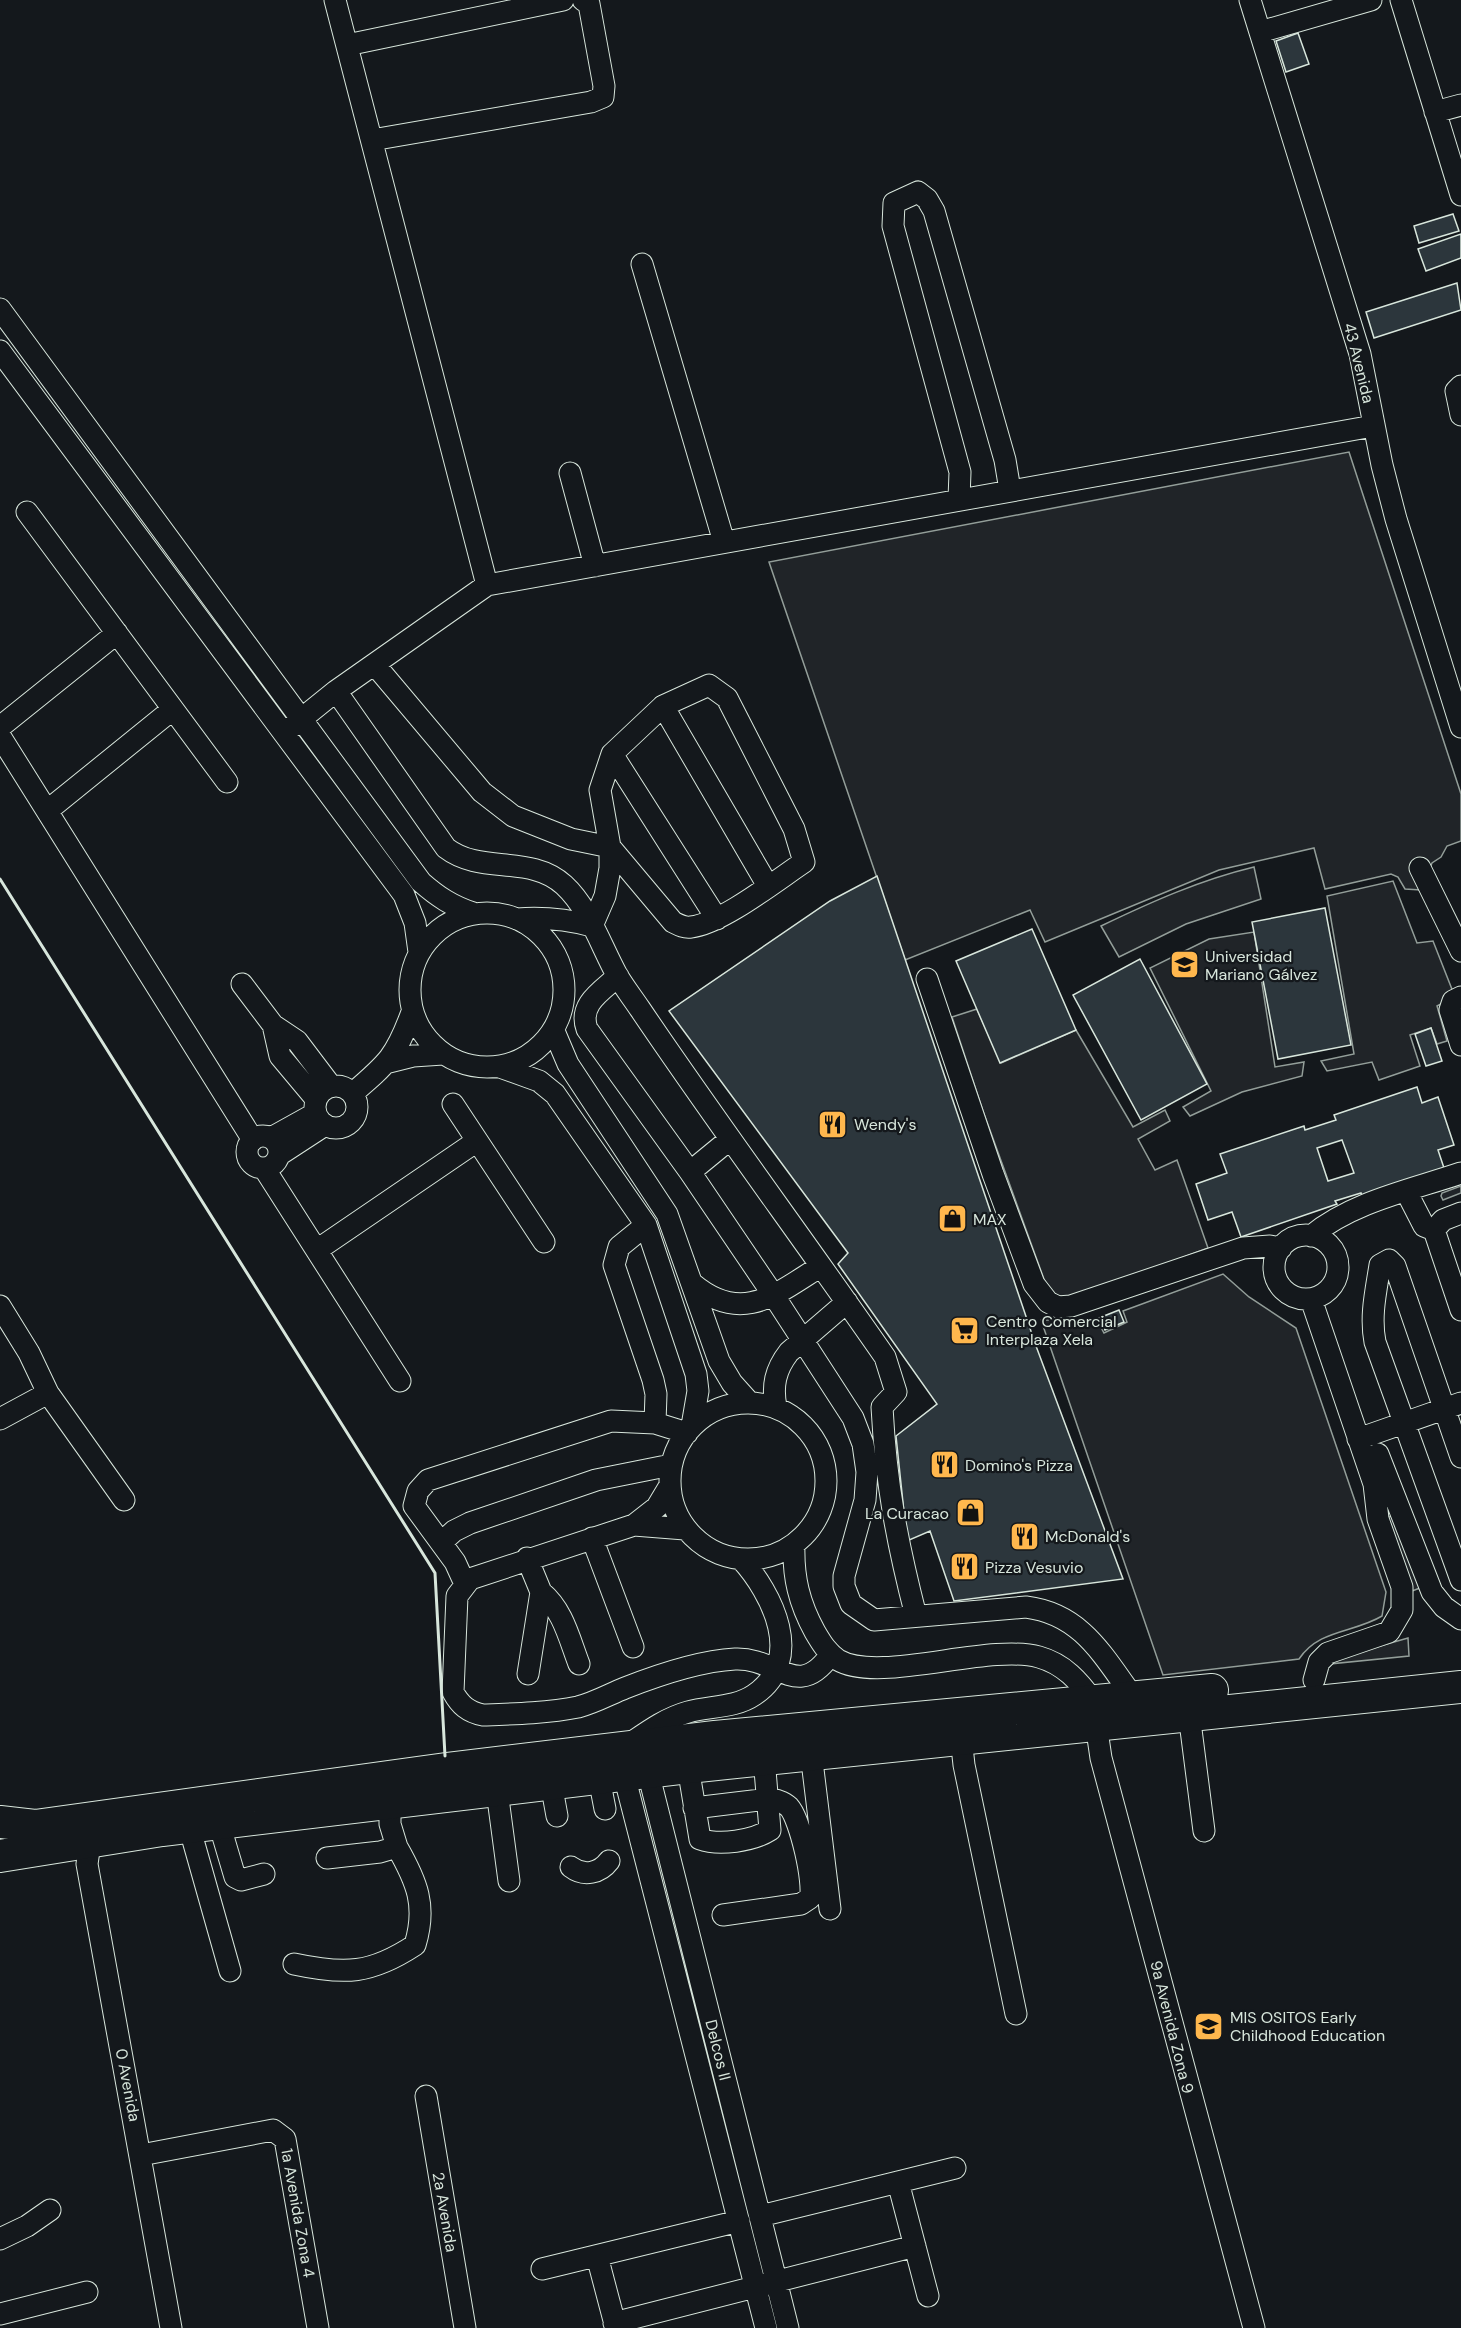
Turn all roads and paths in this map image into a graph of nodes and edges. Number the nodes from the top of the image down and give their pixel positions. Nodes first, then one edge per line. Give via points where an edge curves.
1 (335, 0) edge
2 (563, 0) edge
3 (583, 0) edge
4 (1250, 0) edge
5 (1371, 0) edge
6 (1401, 0) edge
7 (1260, 32) junction
8 (347, 45) junction
9 (1461, 105) edge
10 (1435, 112) junction
11 (372, 140) junction
12 (1461, 195) edge
13 (642, 264) dead end
14 (0, 309) edge
15 (0, 351) edge
16 (1461, 386) edge
17 (1461, 415) edge
18 (1373, 426) junction
19 (570, 473) dead end
20 (1010, 490) junction
21 (959, 499) junction
22 (27, 512) dead end
23 (724, 542) junction
24 (595, 566) junction
25 (487, 585) junction
26 (117, 633) junction
27 (375, 664) junction
28 (336, 692) junction
29 (663, 706) junction
30 (173, 709) junction
31 (302, 719) junction
32 (0, 727) edge
33 (1461, 727) edge
34 (284, 733) junction
35 (0, 736) edge
36 (612, 754) junction
37 (227, 782) dead end
38 (47, 811) junction
39 (610, 847) junction
40 (1420, 868) dead end
41 (768, 886) junction
42 (473, 913) junction
43 (717, 918) junction
44 (517, 919) junction
45 (592, 926) junction
46 (1461, 951) edge
47 (419, 952) junction
48 (618, 976) junction
49 (927, 979) dead end
50 (242, 984) dead end
51 (1461, 997) edge
52 (412, 1012) junction
53 (554, 1031) junction
54 (1461, 1046) edge
55 (443, 1054) junction
56 (389, 1062) junction
57 (500, 1067) junction
58 (353, 1093) junction
59 (453, 1104) dead end
60 (322, 1106) junction
61 (729, 1140) junction
62 (477, 1141) junction
63 (267, 1150) junction
64 (690, 1172) junction
65 (1461, 1173) edge
66 (1406, 1191) junction
67 (1461, 1213) edge
68 (646, 1225) junction
69 (1434, 1230) junction
70 (1311, 1236) junction
71 (544, 1242) dead end
72 (1281, 1248) junction
73 (317, 1250) junction
74 (821, 1266) junction
75 (693, 1284) junction
76 (774, 1296) junction
77 (1316, 1297) junction
78 (847, 1302) junction
79 (0, 1306) edge
80 (1461, 1310) edge
81 (802, 1340) junction
82 (400, 1381) dead end
83 (48, 1393) junction
84 (749, 1402) junction
85 (1453, 1406) edge
86 (776, 1407) junction
87 (0, 1419) edge
88 (1405, 1422) junction
89 (655, 1423) junction
90 (689, 1430) junction
91 (1364, 1437) junction
92 (1461, 1457) edge
93 (671, 1465) junction
94 (669, 1487) junction
95 (124, 1500) dead end
96 (634, 1525) junction
97 (685, 1529) junction
98 (592, 1538) junction
99 (442, 1542) junction
100 (794, 1545) junction
101 (527, 1558) junction
102 (741, 1559) junction
103 (1461, 1580) edge
104 (465, 1584) junction
105 (541, 1592) junction
106 (916, 1616) junction
107 (1461, 1619) edge
108 (633, 1647) dead end
109 (831, 1654) junction
110 (579, 1664) dead end
111 (1461, 1666) edge
112 (775, 1670) junction
113 (528, 1674) dead end
114 (1314, 1680) junction
115 (1461, 1687) edge
116 (1134, 1698) junction
117 (1096, 1713) junction
118 (1189, 1714) junction
119 (961, 1737) junction
120 (811, 1753) junction
121 (764, 1758) junction
122 (688, 1767) junction
123 (623, 1768) junction
124 (551, 1783) junction
125 (498, 1791) junction
126 (768, 1799) junction
127 (390, 1803) junction
128 (693, 1808) junction
129 (605, 1809) dead end
130 (557, 1816) dead end
131 (0, 1822) edge
132 (219, 1823) junction
133 (189, 1826) junction
134 (1204, 1830) dead end
135 (90, 1843) junction
136 (397, 1847) junction
137 (1, 1857) edge
138 (327, 1858) dead end
139 (609, 1861) dead end
140 (572, 1867) dead end
141 (264, 1874) dead end
142 (509, 1881) dead end
143 (830, 1909) dead end
144 (723, 1915) dead end
145 (294, 1964) dead end
146 (230, 1971) dead end
147 (1016, 2014) dead end
148 (426, 2096) dead end
149 (141, 2155) junction
150 (955, 2168) dead end
151 (898, 2182) junction
152 (51, 2210) dead end
153 (760, 2216) junction
154 (739, 2221) junction
155 (0, 2239) edge
156 (915, 2246) junction
157 (597, 2256) junction
158 (542, 2270) dead end
159 (777, 2281) junction
160 (755, 2287) junction
161 (87, 2292) dead end
162 (928, 2296) dead end
163 (0, 2314) edge
164 (615, 2325) edge
165 (171, 2328) edge
166 (318, 2328) edge
167 (465, 2328) edge
168 (766, 2328) edge
169 (788, 2328) edge
170 (1254, 2328) edge

1 - 8 street
2 - 8 street
3 - 11 street via 589,4 592,15 603,97
4 - 7 street, 43 Avenida
5 - 7 street
6 - 10 street
7 - 18 street, 43 Avenida via 1360,354
8 - 11 street
9 - 10 street
10 - 12 street
11 - 25 street
13 - 23 street
14 - 31 street
15 - 34 street
16 - 17 street via 1455,398
18 - 20 street
18 - 33 street, 43 Avenida via 1396,519
19 - 24 street
20 - 21 street
20 - 21 street via 1005,460 934,211 918,192 894,203 893,226 960,472
21 - 23 street
22 - 26 street
23 - 24 street
24 - 25 street
25 - 27 street
26 - 30 street
26 - 32 street
27 - 28 street
27 - 39 street via 483,792 513,816 571,839
28 - 31 street
28 - 45 street via 446,848 465,859 532,867 549,875 576,898
29 - 36 street
29 - 41 street
29 - 41 street via 709,685 727,698 794,829 804,862
30 - 37 street
30 - 38 street
31 - 34 street
31 - 42 street via 421,882 436,896
34 - 47 street via 404,895
35 - 38 street
36 - 39 street via 600,790
36 - 43 street
38 - 63 street
39 - 43 street via 673,922 692,927
39 - 45 street via 605,896
40 - 46 street
41 - 43 street
42 - 44 street via 503,913
42 - 47 street via 442,927
44 - 45 street via 559,918
44 - 53 street via 531,925 552,946 564,973 565,1003
45 - 48 street
47 - 52 street via 409,981
48 - 61 street
48 - 64 street via 588,1003 585,1024
49 - 72 street via 1006,1212 1034,1284 1048,1302 1058,1307 1071,1306 1243,1248
50 - 60 street via 273,1025 280,1056
51 - 54 street via 1453,1001 1450,1010
52 - 55 street via 424,1036
52 - 56 street
53 - 57 street via 531,1055
53 - 75 street via 568,1064 667,1214
55 - 56 street
55 - 57 street via 470,1066
56 - 58 street
57 - 68 street via 539,1081 555,1094
58 - 60 street via 339,1086
58 - 60 street via 358,1107 352,1121 339,1128
59 - 62 street
60 - 63 street
61 - 64 street
61 - 74 street
62 - 71 street
62 - 73 street
63 - 73 street
64 - 76 street
65 - 66 street
66 - 69 street via 1424,1226
66 - 70 street via 1346,1212
67 - 69 street via 1443,1220
68 - 89 street via 619,1247 614,1264 656,1394
68 - 90 street via 696,1374 698,1391
69 - 80 street
70 - 72 street via 1294,1238
70 - 77 street via 1328,1244 1338,1262 1335,1281
72 - 77 street via 1274,1269 1282,1288 1301,1299
73 - 82 street
74 - 76 street
74 - 78 street
75 - 76 street via 731,1304 761,1302
75 - 84 street via 719,1361
76 - 81 street
77 - 91 street
78 - 81 street
78 - 106 street via 885,1357 896,1392 882,1407 885,1474
79 - 83 street
81 - 86 street via 776,1372
81 - 106 street via 853,1418 863,1444 865,1500 844,1576 846,1595 857,1611 874,1620
83 - 87 street
83 - 95 street
84 - 86 street
84 - 90 street via 718,1409
85 - 88 street
85 - 88 street via 1395,1266 1385,1261 1380,1265 1372,1324
85 - 92 street
86 - 100 street via 800,1422 818,1444 826,1470 825,1498 814,1524
88 - 91 street
88 - 103 street
89 - 90 street
89 - 99 street via 611,1421 428,1480 418,1491 414,1506
90 - 93 street
91 - 107 street via 1432,1592
91 - 114 street via 1378,1519 1402,1587 1402,1610 1389,1632 1328,1653 1319,1662
93 - 94 street
93 - 99 street via 597,1480 481,1519 454,1531
94 - 96 street via 657,1507
94 - 97 street via 674,1509
96 - 97 street
96 - 98 street
97 - 102 street via 710,1550
98 - 101 street
98 - 108 street
99 - 104 street
100 - 102 street via 769,1557
100 - 109 street via 798,1595 823,1647
101 - 104 street via 477,1575
101 - 105 street
102 - 112 street via 771,1601 781,1639
104 - 112 street via 457,1596 453,1692 475,1714 579,1707 676,1672 734,1659 766,1663
105 - 110 street via 560,1613
105 - 113 street
106 - 116 street via 1026,1607 1059,1615 1086,1635
109 - 112 street via 823,1666 807,1677 785,1676
109 - 117 street via 850,1665 866,1667 1015,1654 1037,1656 1062,1667 1079,1681
111 - 114 highway
112 - 123 street via 765,1686 740,1702 673,1717
114 - 116 highway
115 - 118 highway
116 - 117 highway
117 - 118 highway
117 - 119 highway
117 - 123 highway via 727,1736
117 - 170 street, 9a Avenida Zona 9 via 1101,1758
118 - 134 street
119 - 120 highway
119 - 147 street
120 - 121 highway
120 - 143 street
121 - 122 highway
121 - 126 street
122 - 123 highway
122 - 128 street
123 - 124 highway
123 - 129 street
123 - 131 highway via 446,1769 35,1826
123 - 153 street, Delcos II
123 - 154 street, Delcos II
124 - 125 highway
124 - 130 street
125 - 127 highway
125 - 142 street
126 - 128 street
126 - 128 street via 770,1830 759,1837 736,1840 700,1839
126 - 144 street via 780,1801 795,1816 812,1887 810,1898 801,1904
127 - 132 highway
127 - 136 street via 390,1824
132 - 133 highway
132 - 141 street via 235,1877 242,1880
133 - 135 highway
133 - 146 street
135 - 137 highway
135 - 149 street, 0 Avenida via 87,1864
136 - 138 street
136 - 145 street via 420,1899 422,1923 416,1945 388,1963 361,1970 330,1972
139 - 140 street via 599,1870 584,1873
148 - 167 street, 2a Avenida
149 - 165 street, 0 Avenida
149 - 166 street, 1a Avenida Zona 4 via 273,2130 280,2133 285,2139
150 - 151 street
151 - 153 street
151 - 156 street
152 - 155 street
153 - 159 street, Delcos II
154 - 157 street
154 - 160 street, Delcos II
156 - 159 street
156 - 162 street
157 - 158 street
157 - 164 street
159 - 160 street
159 - 169 street, Delcos II
160 - 164 street
160 - 168 street, Delcos II
161 - 163 street

